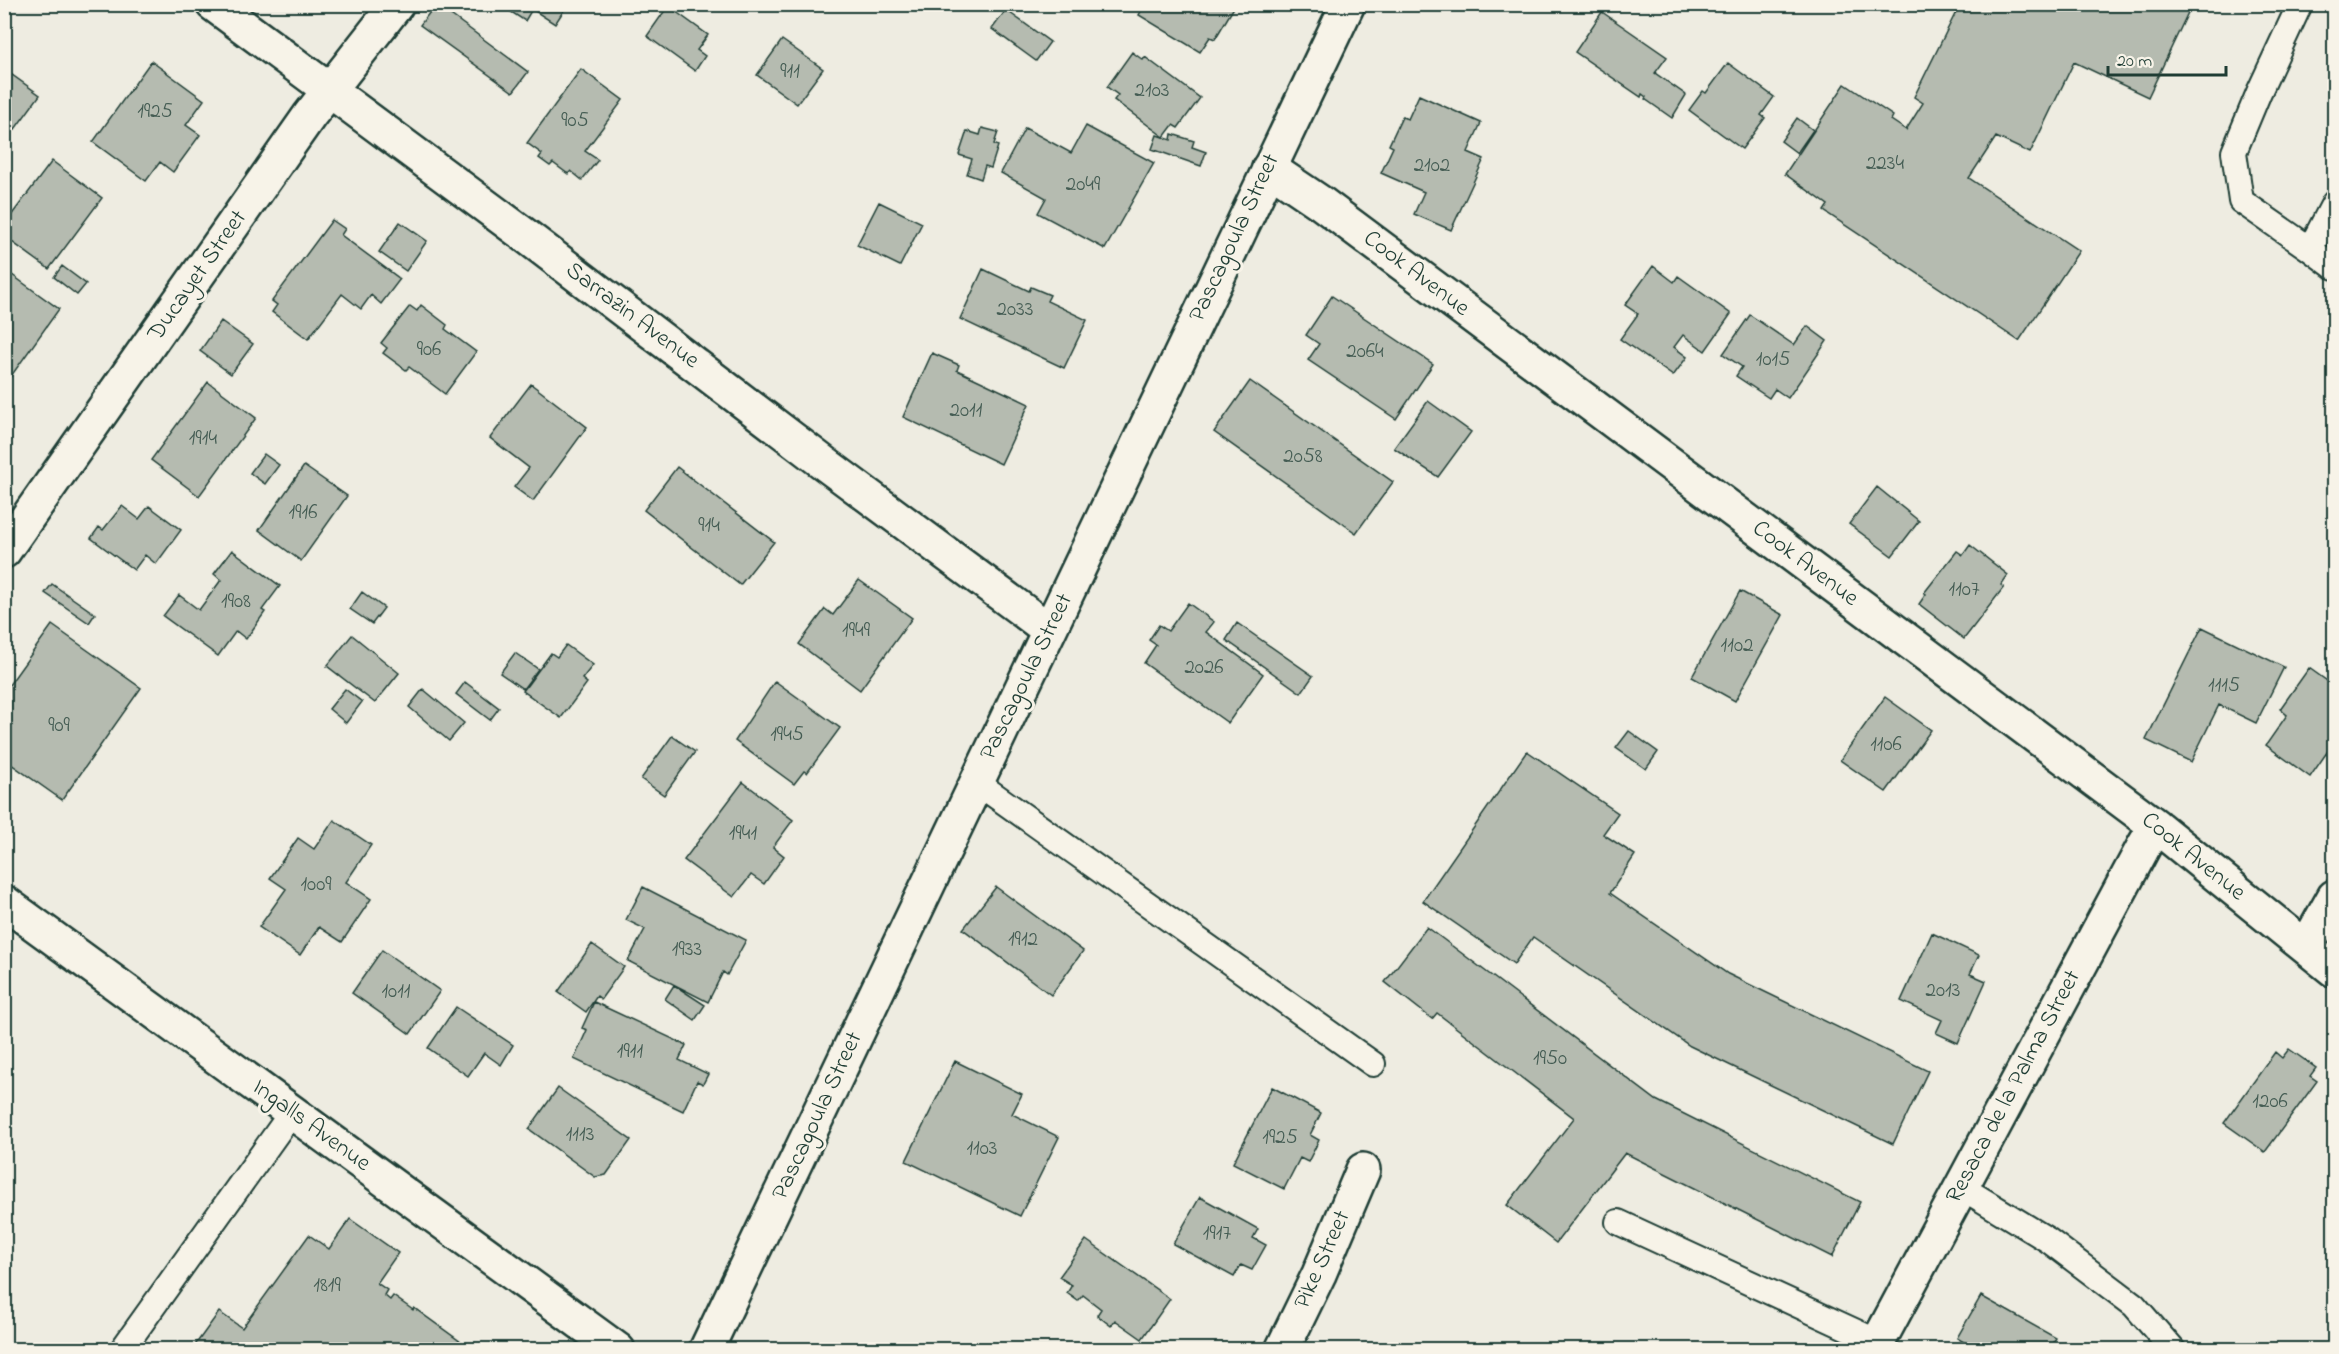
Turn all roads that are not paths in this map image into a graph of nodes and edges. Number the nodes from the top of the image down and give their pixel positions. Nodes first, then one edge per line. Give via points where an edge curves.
1 (213, 4) edge
2 (397, 4) edge
3 (1347, 4) edge
4 (2300, 4) edge
5 (330, 91) junction
6 (1269, 168) junction
7 (2334, 203) edge
8 (2310, 249) junction
9 (2334, 267) edge
10 (4, 551) edge
11 (1049, 630) junction
12 (976, 782) junction
13 (2156, 826) junction
14 (2334, 897) edge
15 (4, 902) edge
16 (2306, 947) junction
17 (2334, 970) edge
18 (1373, 1064) dead end
19 (292, 1112) junction
20 (1363, 1170) dead end
21 (1961, 1187) junction
22 (1618, 1222) dead end
23 (1876, 1346) edge
24 (122, 1350) edge
25 (618, 1350) edge
26 (706, 1350) edge
27 (1282, 1350) edge
28 (2173, 1350) edge

1 - 5 street, Sarrazin Avenue
2 - 5 street, Ducayet Street
3 - 6 street, Pascagoula Street
4 - 8 lane via 2234,152 2241,201
5 - 10 street, Ducayet Street
5 - 11 street, Sarrazin Avenue
6 - 11 street, Pascagoula Street
6 - 13 street, Cook Avenue
7 - 8 lane
8 - 9 lane
11 - 12 street, Pascagoula Street
12 - 18 lane
12 - 26 street, Pascagoula Street
13 - 16 street, Cook Avenue
13 - 21 street, Resaca de la Palma Street
14 - 16 street
15 - 19 street, Ingalls Avenue
16 - 17 street, Cook Avenue
19 - 24 lane
19 - 25 street, Ingalls Avenue
20 - 27 street, Pike Street
21 - 23 street, Resaca de la Palma Street
21 - 28 lane via 2048,1240 2134,1305
22 - 23 lane

